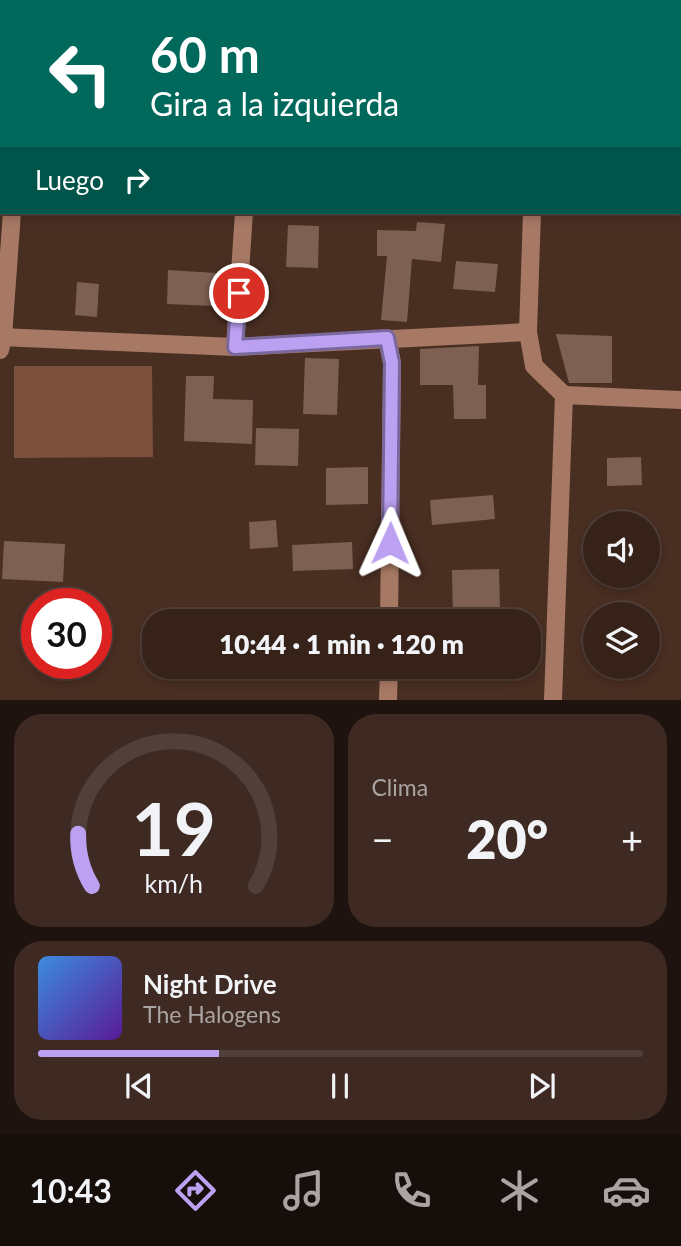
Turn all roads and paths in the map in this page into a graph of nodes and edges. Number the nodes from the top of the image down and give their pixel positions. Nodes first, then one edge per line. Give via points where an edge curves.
1 (12, 214) edge
2 (244, 214) edge
3 (532, 214) edge
4 (528, 332) junction
5 (387, 338) junction
6 (1, 341) edge
7 (235, 347) junction
8 (564, 395) junction
9 (681, 400) edge
10 (389, 609) edge
11 (389, 679) edge
12 (388, 700) edge
13 (552, 700) edge

1 - 6 street
2 - 7 street
3 - 4 street
4 - 5 street
4 - 8 street via 534,366
5 - 7 street
5 - 10 street via 392,363
6 - 7 street
8 - 9 street
8 - 13 street
11 - 12 street

